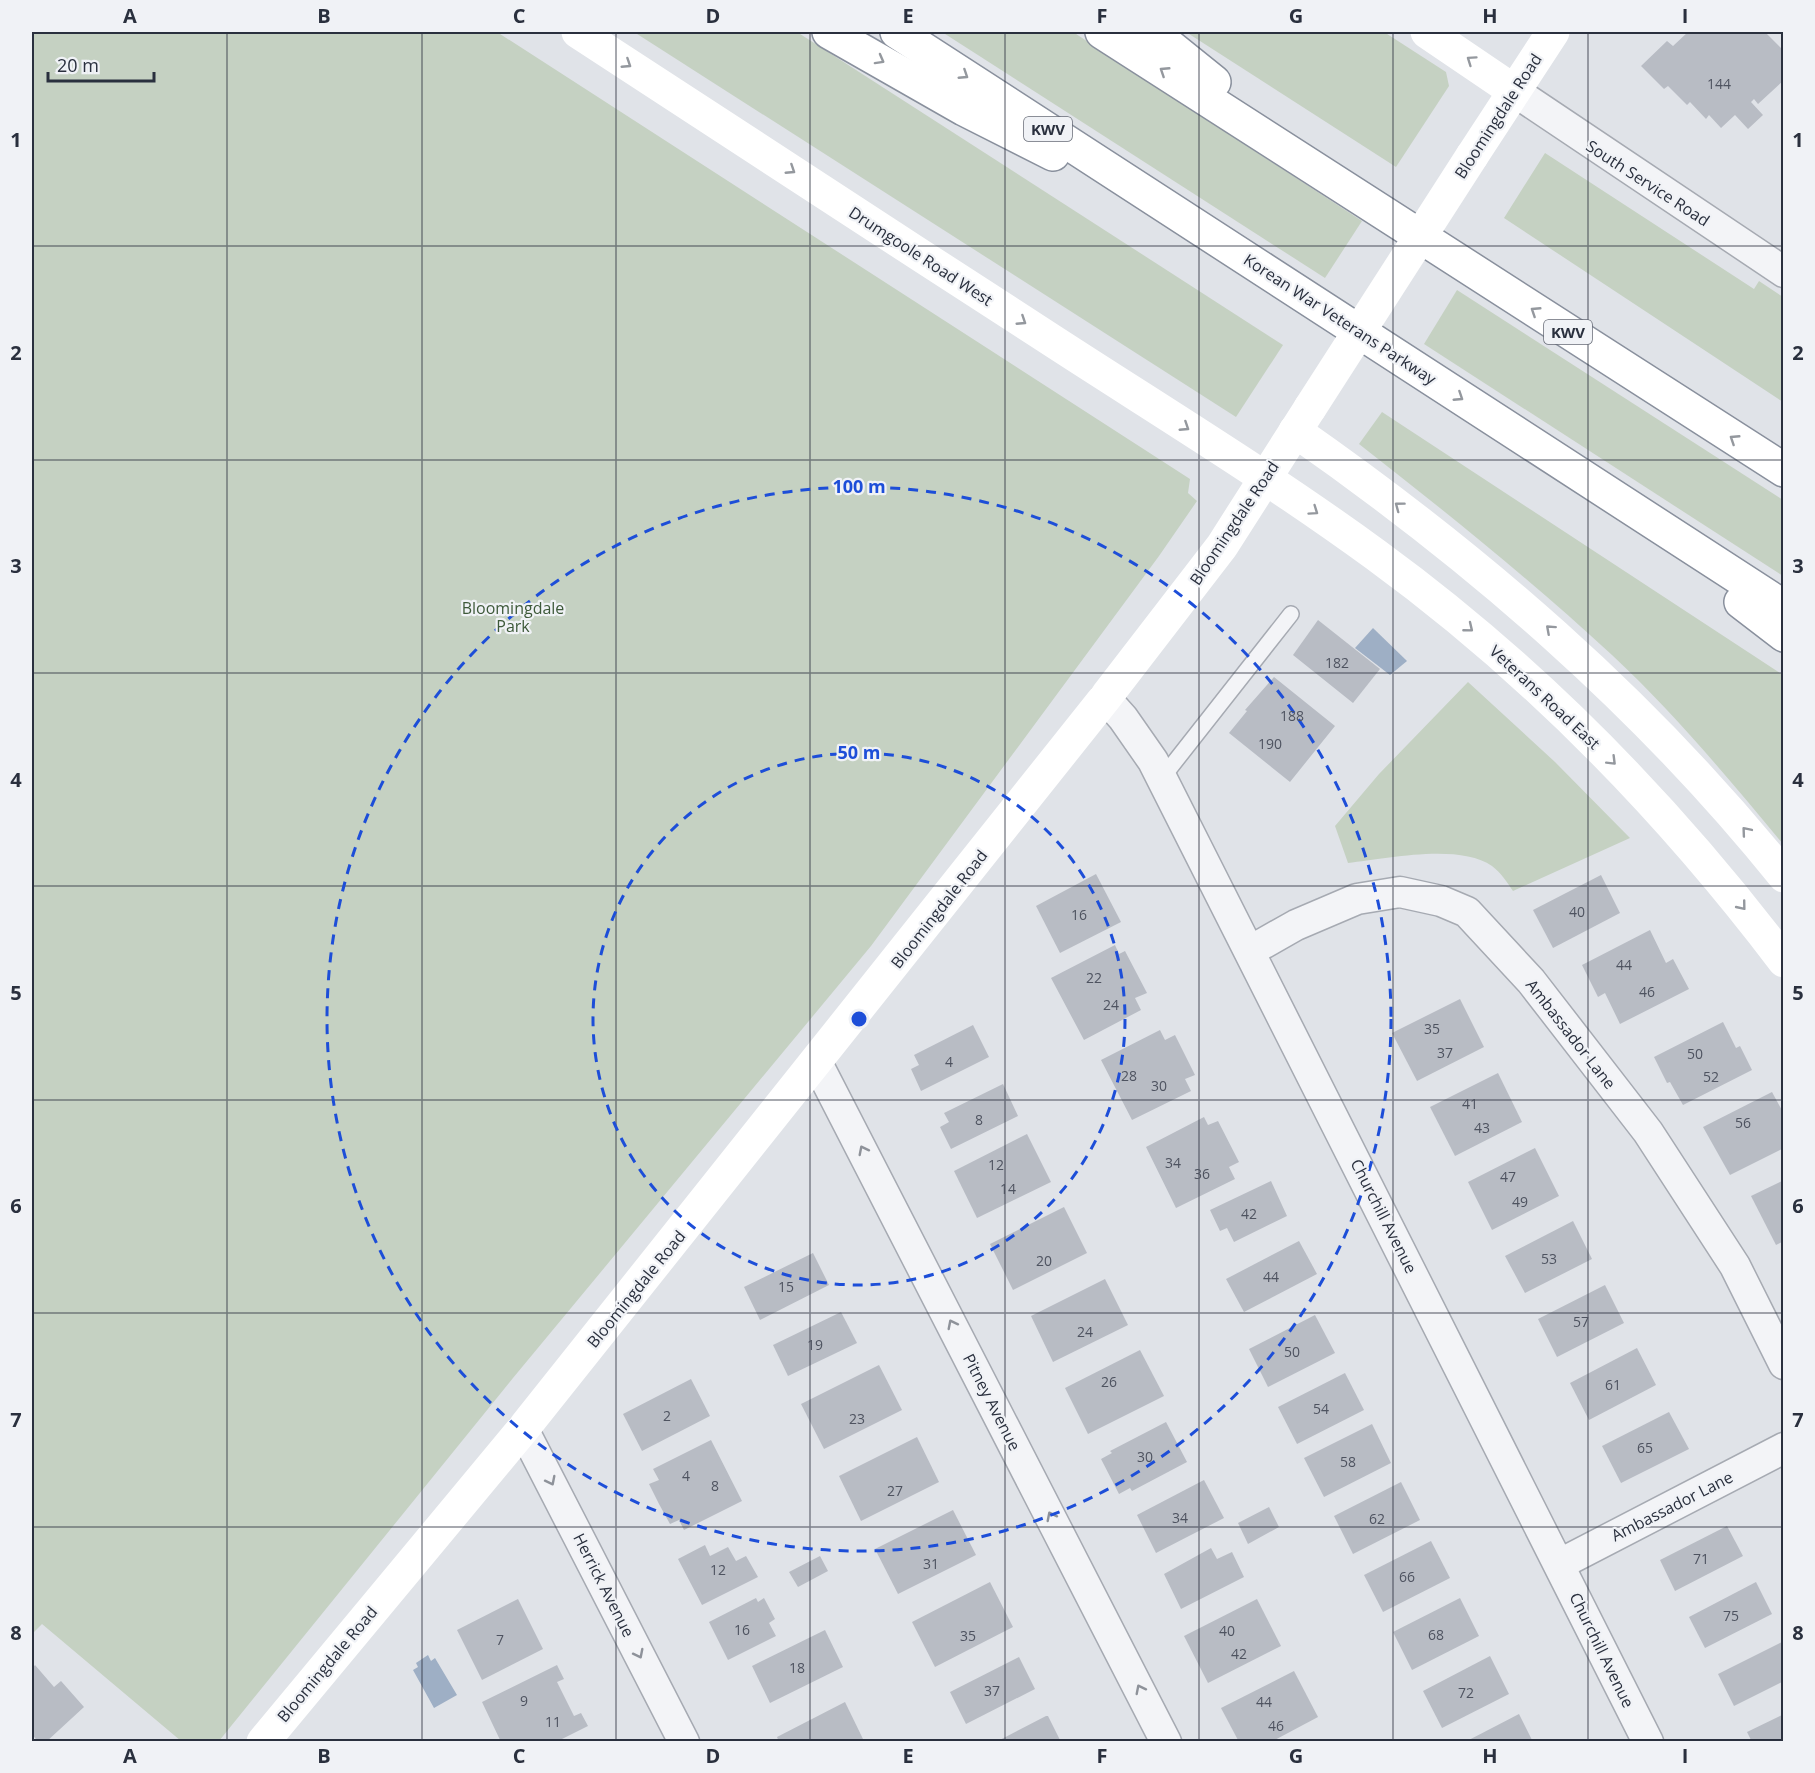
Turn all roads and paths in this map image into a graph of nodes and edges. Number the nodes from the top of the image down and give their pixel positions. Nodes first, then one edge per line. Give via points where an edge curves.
1 (578, 32) edge
2 (829, 32) edge
3 (897, 32) edge
4 (1102, 32) edge
5 (1152, 32) edge
6 (1427, 32) edge
7 (1553, 32) edge
8 (1514, 91) junction
9 (1353, 195) junction
10 (1199, 227) junction
11 (1784, 272) edge
12 (1302, 420) junction
13 (1784, 470) edge
14 (1265, 478) junction
15 (1594, 484) junction
16 (1784, 607) edge
17 (1291, 614) dead end
18 (1784, 636) edge
19 (1105, 698) junction
20 (1162, 778) junction
21 (1784, 876) edge
22 (1250, 951) junction
23 (1784, 961) edge
24 (817, 1062) junction
25 (1784, 1364) edge
26 (523, 1429) junction
27 (1784, 1448) edge
28 (1560, 1564) junction
29 (263, 1742) edge
30 (684, 1742) edge
31 (1166, 1742) edge
32 (1648, 1742) edge

1 -> 14 main road, Drumgoole Road West
2 -> 10 main road via 964,110
3 -> 10 main road, Korean War Veterans Parkway / KWV
9 -> 4 main road, KWV
5 - 9 main road
8 -> 6 main road
7 - 8 main road, Bloomingdale Road
8 - 11 street, South Service Road
8 - 12 main road, Bloomingdale Road, bridge
13 -> 9 main road, KWV
10 -> 15 main road, Korean War Veterans Parkway / KWV
12 - 14 main road, Bloomingdale Road
21 -> 12 main road via 1672,748 1601,677
14 - 19 main road, Bloomingdale Road via 1222,546
14 -> 23 main road, Veterans Road East via 1387,563 1530,682 1670,822
15 - 16 main road, Korean War Veterans Parkway / KWV
15 - 18 main road
17 - 20 lane
19 - 20 street, Churchill Avenue via 1139,740
19 - 24 main road, Bloomingdale Road
20 - 22 street, Churchill Avenue
22 - 25 street, Ambassador Lane via 1296,925 1357,899 1400,892 1441,901 1467,912 1531,981 1648,1132 1735,1266
22 - 28 street, Churchill Avenue
24 - 26 main road, Bloomingdale Road
31 -> 24 street, Pitney Avenue
26 - 29 main road, Bloomingdale Road
26 -> 30 street, Herrick Avenue
27 - 28 street, Ambassador Lane
28 - 32 street, Churchill Avenue

